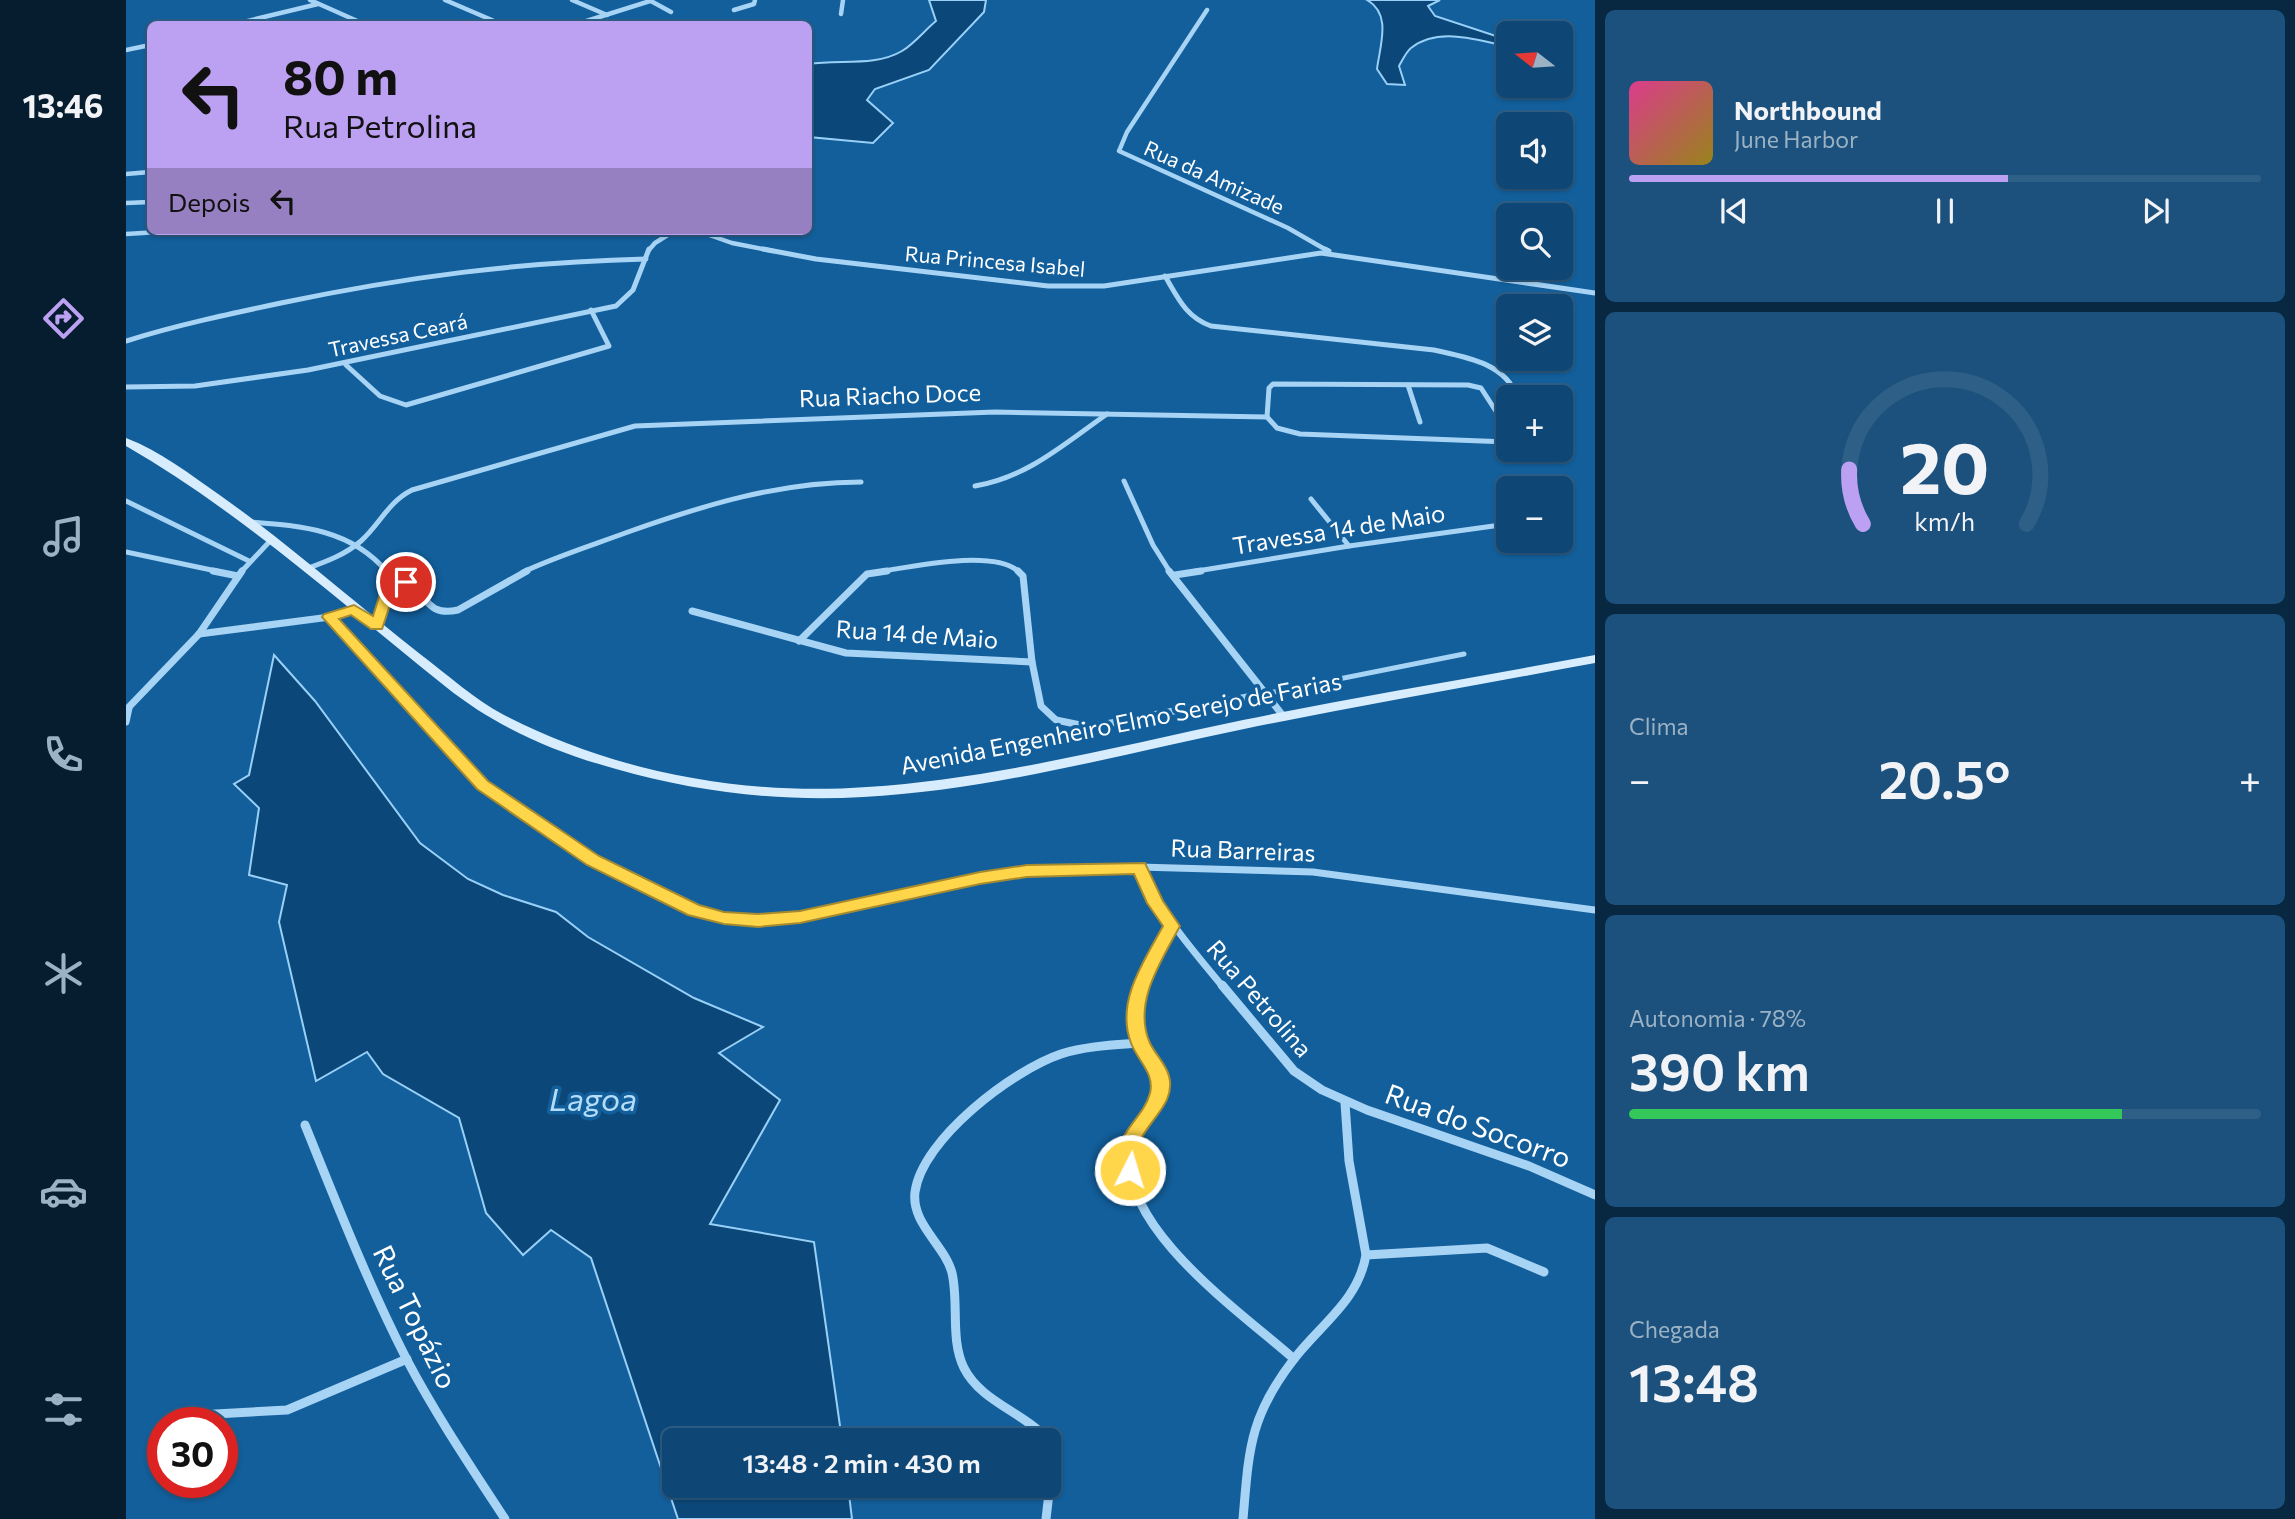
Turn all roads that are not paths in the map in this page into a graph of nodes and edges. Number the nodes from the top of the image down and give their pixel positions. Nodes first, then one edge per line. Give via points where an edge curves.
1 (310, 0) edge
2 (445, 0) edge
3 (572, 0) edge
4 (755, 0) edge
5 (843, 0) edge
6 (649, 1) edge
7 (318, 4) junction
8 (734, 10) dead end
9 (1207, 10) dead end
10 (671, 12) dead end
11 (841, 14) dead end
12 (607, 15) junction
13 (247, 21) edge
14 (357, 21) edge
15 (494, 21) edge
16 (587, 21) edge
17 (147, 46) edge
18 (126, 50) edge
19 (147, 172) edge
20 (126, 174) edge
21 (147, 202) edge
22 (126, 203) edge
23 (147, 232) edge
24 (126, 233) edge
25 (668, 235) edge
26 (709, 235) edge
27 (1332, 253) junction
28 (646, 258) junction
29 (1165, 276) junction
30 (1595, 293) edge
31 (591, 310) junction
32 (126, 341) edge
33 (346, 365) junction
34 (1408, 385) junction
35 (1514, 385) edge
36 (126, 387) edge
37 (1496, 411) edge
38 (1107, 414) junction
39 (1267, 417) junction
40 (1420, 422) dead end
41 (126, 440) edge
42 (1496, 442) edge
43 (1124, 481) dead end
44 (861, 482) dead end
45 (975, 486) dead end
46 (1311, 499) dead end
47 (126, 501) edge
48 (251, 522) junction
49 (1496, 526) edge
50 (271, 540) junction
51 (358, 543) junction
52 (1349, 546) junction
53 (126, 552) edge
54 (249, 561) junction
55 (305, 570) junction
56 (1175, 575) junction
57 (238, 576) junction
58 (392, 578) junction
59 (354, 609) junction
60 (692, 611) dead end
61 (330, 617) junction
62 (377, 626) junction
63 (198, 634) junction
64 (799, 641) junction
65 (1464, 654) dead end
66 (1595, 659) edge
67 (1032, 662) junction
68 (1263, 694) junction
69 (128, 709) edge
70 (1284, 717) junction
71 (126, 722) edge
72 (1139, 867) junction
73 (1595, 910) edge
74 (1172, 926) junction
75 (1140, 1043) junction
76 (1345, 1103) junction
77 (305, 1125) dead end
78 (1595, 1195) edge
79 (1366, 1255) junction
80 (1544, 1272) dead end
81 (407, 1359) junction
82 (1294, 1359) junction
83 (238, 1413) edge
84 (1036, 1428) edge
85 (1048, 1498) edge
86 (505, 1519) edge
87 (1046, 1519) edge
88 (1243, 1519) edge

1 - 7 street
2 - 15 street
3 - 12 street
4 - 8 street via 749,7
5 - 11 street
6 - 10 street
6 - 12 street
7 - 13 street
7 - 14 street
9 - 27 street, Rua da Amizade via 1119,150
12 - 16 street
17 - 18 street
19 - 20 street
21 - 22 street
23 - 24 street
25 - 28 street, Travessa Ceará via 652,246
26 - 29 street, Rua Princesa Isabel via 763,250 983,279 1075,287
27 - 29 street, Rua Princesa Isabel via 1299,254
27 - 30 street
28 - 31 street, Travessa Ceará via 638,283 623,303
28 - 32 street via 471,269 370,284 177,325
29 - 35 street via 1186,310 1202,322 1451,353 1484,365
31 - 33 street, Travessa Ceará
31 - 33 street via 609,346 406,405 384,400
33 - 36 street, Travessa Ceará via 177,388
34 - 37 street via 1476,386
34 - 39 street via 1273,384
34 - 40 street
38 - 39 street, Rua Riacho Doce
38 - 45 street via 1023,475
38 - 51 street, Rua Riacho Doce via 995,412 621,428 412,490 389,504
39 - 42 street, Rua Riacho Doce via 1277,428 1300,434
41 - 48 main road, Avenida Engenheiro Elmo Serejo de Farias
43 - 56 street via 1153,545
44 - 58 street via 788,488 686,512 557,558 458,610 427,605 411,585
46 - 52 street
47 - 54 street
48 - 50 main road, Avenida Engenheiro Elmo Serejo de Farias
48 - 51 street via 319,529
49 - 52 street, Travessa 14 de Maio
50 - 54 street
50 - 55 main road, Avenida Engenheiro Elmo Serejo de Farias
51 - 55 street, Rua Riacho Doce
51 - 58 street
52 - 56 street, Travessa 14 de Maio
53 - 57 street
54 - 57 street
55 - 59 main road, Avenida Engenheiro Elmo Serejo de Farias
56 - 68 street
57 - 63 street
58 - 62 street
59 - 61 street
59 - 62 main road, Avenida Engenheiro Elmo Serejo de Farias
60 - 64 street, Rua 14 de Maio
61 - 63 street
61 - 72 street, Rua Barreiras via 482,785 593,860 694,910 724,918 800,917 1027,871
62 - 70 main road, Avenida Engenheiro Elmo Serejo de Farias via 484,708 552,744 610,765 719,787 814,793 911,789
63 - 69 street
64 - 67 street, Rua 14 de Maio via 866,655
64 - 67 street, Rua 14 de Maio via 867,574 934,563 998,561 1023,576
65 - 68 lane
66 - 70 main road, Avenida Engenheiro Elmo Serejo de Farias
67 - 68 street, Rua 14 de Maio via 1041,706 1048,715 1069,725 1116,723
68 - 70 street
69 - 71 street
72 - 73 street, Rua Barreiras via 1313,872
72 - 74 street, Rua Petrolina
74 - 75 street via 1138,996
74 - 76 street, Rua Petrolina via 1294,1071
75 - 82 street via 1160,1076 1160,1091 1129,1150 1138,1193 1175,1253
75 - 84 street via 1061,1054 1006,1086 950,1133 924,1166 915,1192 926,1229 950,1266 962,1366 984,1392
76 - 78 street, Rua do Socorro
76 - 79 street via 1349,1161
77 - 81 street, Rua Topázio
79 - 80 street via 1487,1248
79 - 82 street via 1359,1281
81 - 83 street via 287,1410
81 - 86 street, Rua Topázio via 442,1423
82 - 88 street via 1254,1426
85 - 87 street

